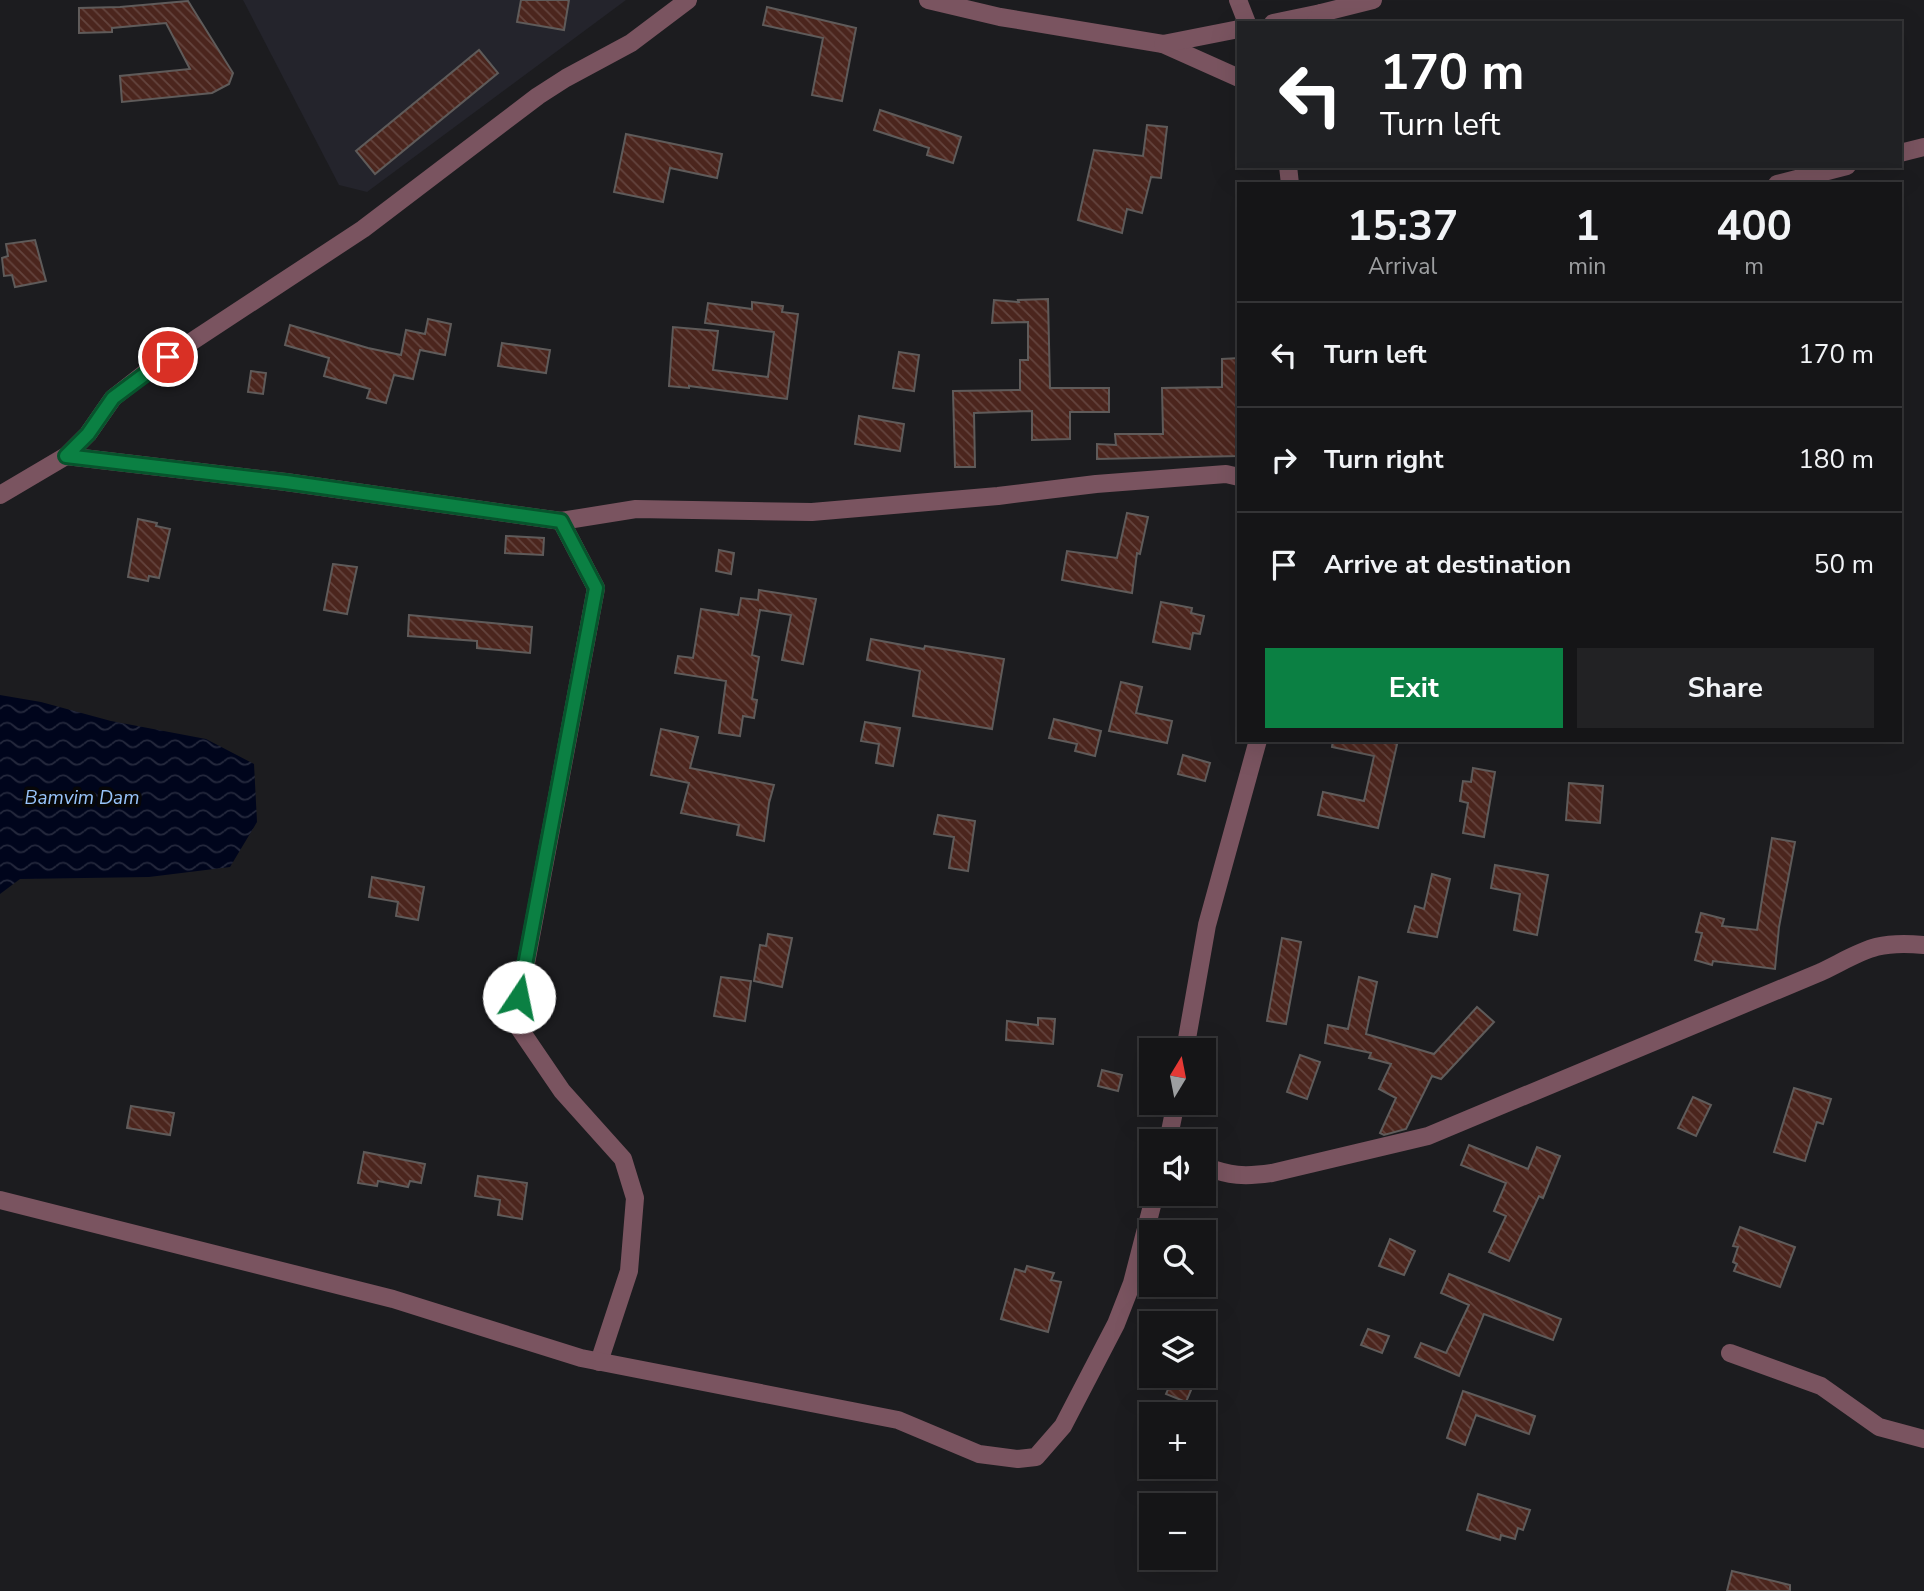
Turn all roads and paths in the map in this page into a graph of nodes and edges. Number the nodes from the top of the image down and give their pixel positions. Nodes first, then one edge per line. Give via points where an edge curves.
1 (688, 0) edge
2 (928, 0) edge
3 (1238, 0) edge
4 (1373, 0) edge
5 (1318, 18) edge
6 (1246, 21) edge
7 (1291, 21) edge
8 (1237, 29) edge
9 (1163, 44) junction
10 (1237, 77) edge
11 (1924, 147) edge
12 (1902, 152) edge
13 (1839, 168) edge
14 (1785, 182) edge
15 (66, 456) junction
16 (1235, 473) edge
17 (0, 495) edge
18 (561, 521) junction
19 (1257, 742) edge
20 (1924, 945) edge
21 (1187, 1038) edge
22 (1216, 1170) edge
23 (0, 1200) edge
24 (1152, 1206) edge
25 (1730, 1353) dead end
26 (599, 1362) junction
27 (1924, 1439) edge

1 - 15 street via 631,43 538,96 363,229 150,369 113,398
2 - 9 street
3 - 6 street
4 - 5 street
5 - 7 street
8 - 9 street
9 - 10 street
11 - 12 street
13 - 14 street
15 - 17 street
15 - 18 street
16 - 18 street via 812,512 636,509
18 - 26 street via 596,588 515,1022 562,1091 623,1159 635,1198 629,1271
19 - 21 street via 1207,925
20 - 22 street via 1875,945 1748,1004 1428,1136 1272,1173 1248,1176
23 - 26 street via 393,1299
24 - 26 street via 1116,1324 1063,1426 1036,1457 979,1454 898,1420
25 - 27 street via 1821,1386 1879,1427

